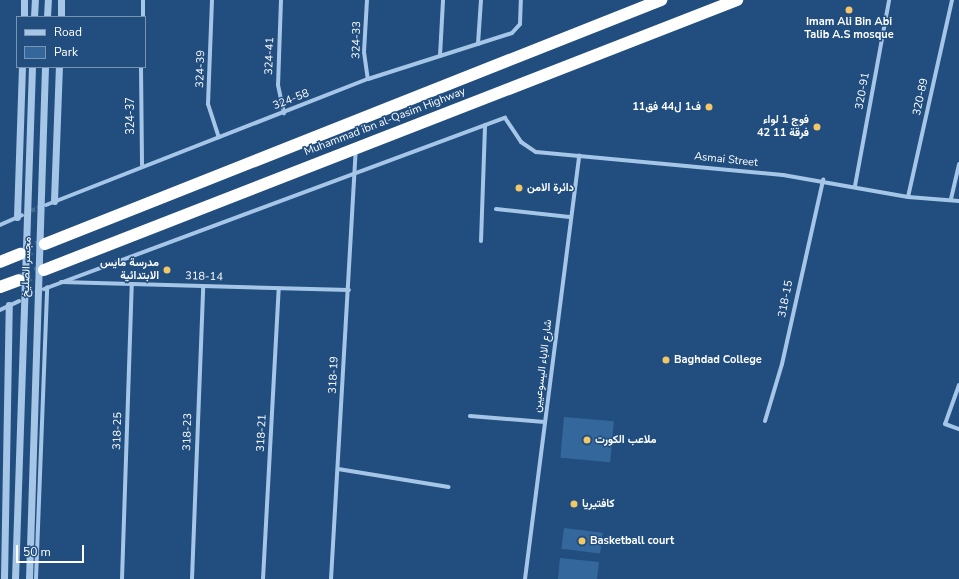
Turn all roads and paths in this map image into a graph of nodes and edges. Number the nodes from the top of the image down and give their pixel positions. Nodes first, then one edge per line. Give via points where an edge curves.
1 (24, 0) edge
2 (35, 0) edge
3 (48, 0) edge
4 (61, 0) edge
5 (143, 0) edge
6 (212, 0) edge
7 (281, 0) edge
8 (367, 0) edge
9 (443, 0) edge
10 (481, 0) edge
11 (521, 0) edge
12 (661, 0) edge
13 (737, 0) edge
14 (889, 0) edge
15 (952, 0) edge
16 (24, 16) edge
17 (34, 16) edge
18 (47, 16) edge
19 (61, 16) edge
20 (143, 16) edge
21 (478, 44) junction
22 (440, 56) junction
23 (22, 68) edge
24 (32, 68) edge
25 (46, 68) edge
26 (59, 68) edge
27 (141, 68) edge
28 (368, 79) junction
29 (284, 113) junction
30 (484, 125) junction
31 (219, 137) junction
32 (356, 148) junction
33 (579, 155) junction
34 (959, 164) edge
35 (142, 165) junction
36 (356, 172) junction
37 (822, 180) junction
38 (854, 186) junction
39 (908, 197) junction
40 (951, 199) junction
41 (54, 201) junction
42 (959, 201) edge
43 (46, 205) tunnel mouth
44 (496, 210) dead end
45 (19, 216) joint
46 (570, 217) junction
47 (0, 225) edge
48 (481, 241) dead end
49 (45, 244) tunnel mouth
50 (20, 254) tunnel mouth
51 (0, 262) edge
52 (44, 270) tunnel mouth
53 (19, 280) tunnel mouth
54 (59, 282) junction
55 (132, 284) junction
56 (203, 286) junction
57 (0, 287) edge
58 (280, 288) junction
59 (349, 290) junction
60 (19, 301) tunnel mouth
61 (9, 305) junction
62 (0, 310) edge
63 (959, 385) edge
64 (470, 416) dead end
65 (765, 421) dead end
66 (544, 422) junction
67 (959, 429) edge
68 (338, 469) junction
69 (449, 487) dead end
70 (4, 579) edge
71 (15, 579) edge
72 (29, 579) edge
73 (36, 579) edge
74 (122, 579) edge
75 (192, 579) edge
76 (263, 579) edge
77 (331, 579) edge
78 (525, 579) edge

1 - 16 street
2 - 17 street
3 - 18 street
4 - 19 street
5 - 20 street
6 - 31 street, 324-39 via 208,104
7 - 29 street, 324-41 via 278,85
8 - 28 street, 324-33 via 364,52
9 - 22 street
10 - 21 street
11 - 21 street, 324-58 via 520,24 512,33
12 - 49 highway, Muhammad ibn al-Qasim Highway
13 - 32 highway, Muhammad ibn al-Qasim Highway
14 - 38 street, 320-91
15 - 39 street, 320-89
21 - 22 street, 324-58
22 - 28 street, 324-58
23 - 45 street
24 - 71 street, مجسر الصليخ
25 - 72 street, مجسر الصليخ
26 - 41 street
27 - 35 street, 324-37
28 - 29 street, 324-58
29 - 31 street, 324-58
30 - 33 street, Asmai Street via 506,118 528,148
30 - 36 street
30 - 48 street
31 - 35 street, 324-58
32 - 36 street, 318-19
32 - 52 highway, Muhammad ibn al-Qasim Highway
33 - 37 street, Asmai Street
33 - 46 street, شارع الاباء اليسوعيين
34 - 40 street
35 - 41 street, 324-58
36 - 54 street
36 - 59 street, 318-19
37 - 38 street, Asmai Street
37 - 65 street, 318-15 via 782,364
38 - 39 street, Asmai Street
39 - 40 street, Asmai Street
40 - 42 street, Asmai Street
41 - 43 street, 324-58
44 - 46 street
45 - 47 street
46 - 66 street, شارع الاباء اليسوعيين
50 - 51 highway
53 - 57 highway
54 - 55 street, 318-14
54 - 73 street via 45,288
55 - 56 street, 318-14
55 - 74 street, 318-25
56 - 58 street, 318-14
56 - 75 street, 318-23
58 - 59 street, 318-14
58 - 76 street, 318-21
59 - 68 street, 318-19
60 - 61 street
61 - 62 street
61 - 70 street
63 - 67 street via 944,424
64 - 66 street
66 - 78 street, شارع الاباء اليسوعيين
68 - 69 street
68 - 77 street, 318-19

